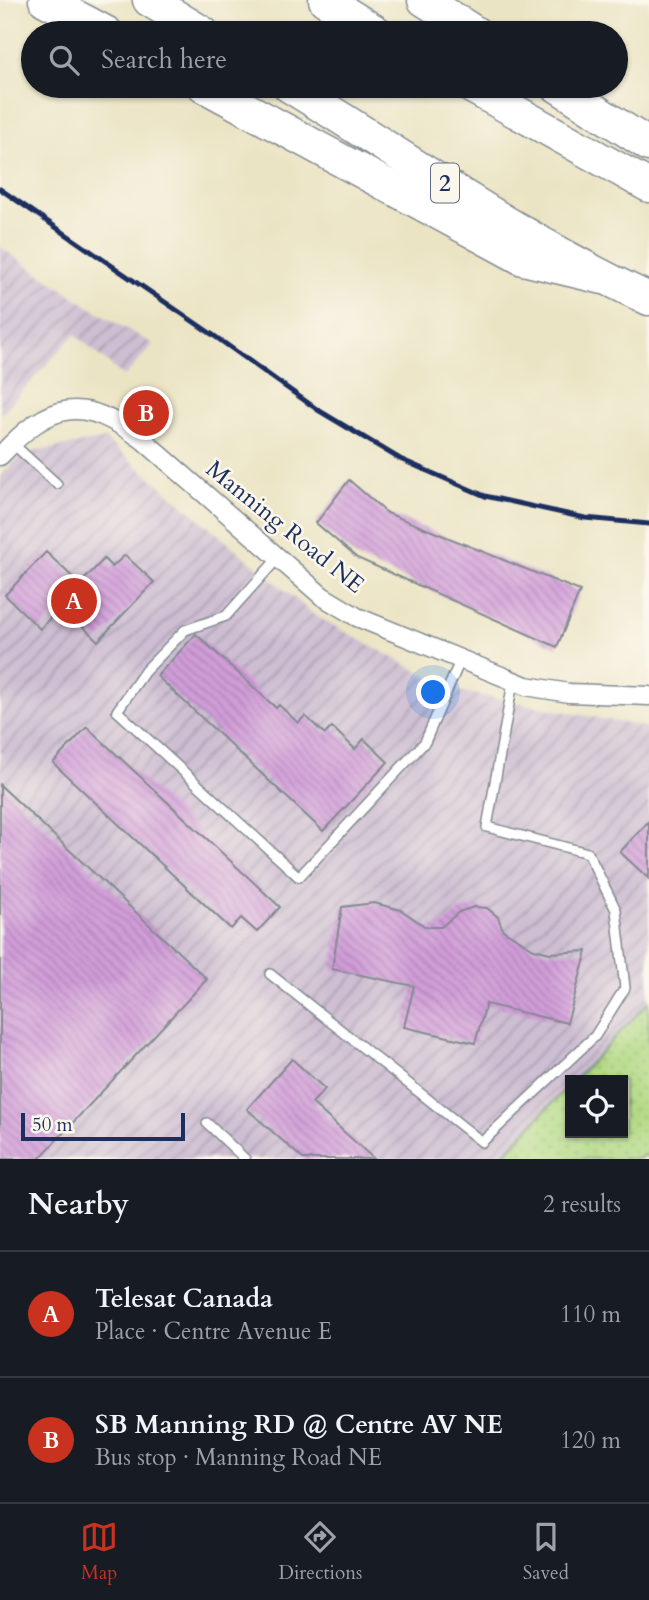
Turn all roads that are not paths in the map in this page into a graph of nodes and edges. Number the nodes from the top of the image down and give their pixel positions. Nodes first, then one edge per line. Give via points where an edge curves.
1 (45, 0) edge
2 (149, 0) edge
3 (325, 0) edge
4 (424, 0) edge
5 (84, 21) edge
6 (183, 21) edge
7 (359, 21) edge
8 (457, 21) edge
9 (226, 98) edge
10 (308, 98) edge
11 (491, 98) edge
12 (576, 98) edge
13 (649, 145) edge
14 (649, 186) edge
15 (603, 278) junction
16 (649, 299) edge
17 (6, 449) edge
18 (57, 484) dead end
19 (278, 557) junction
20 (460, 661) junction
21 (513, 682) junction
22 (649, 696) edge
23 (270, 974) dead end
24 (207, 1123) dead end
25 (245, 1159) edge

1 - 5 highway
2 - 6 highway
3 - 7 highway
4 - 8 highway
9 - 15 highway via 523,258
10 - 15 highway, 2
11 - 14 highway
12 - 13 highway
15 - 16 highway, 2
17 - 18 lane
17 - 19 street, Manning Road NE via 42,419 65,410 96,412 121,425
19 - 20 street, Manning Road NE via 322,596 357,617
19 - 20 lane via 226,615 185,630 145,671 117,711 299,877 425,742
20 - 21 street, Manning Road NE
21 - 22 street, Manning Road NE via 569,693
21 - 23 lane via 487,827 588,853 616,910 625,988 595,1036 482,1142
24 - 25 lane

